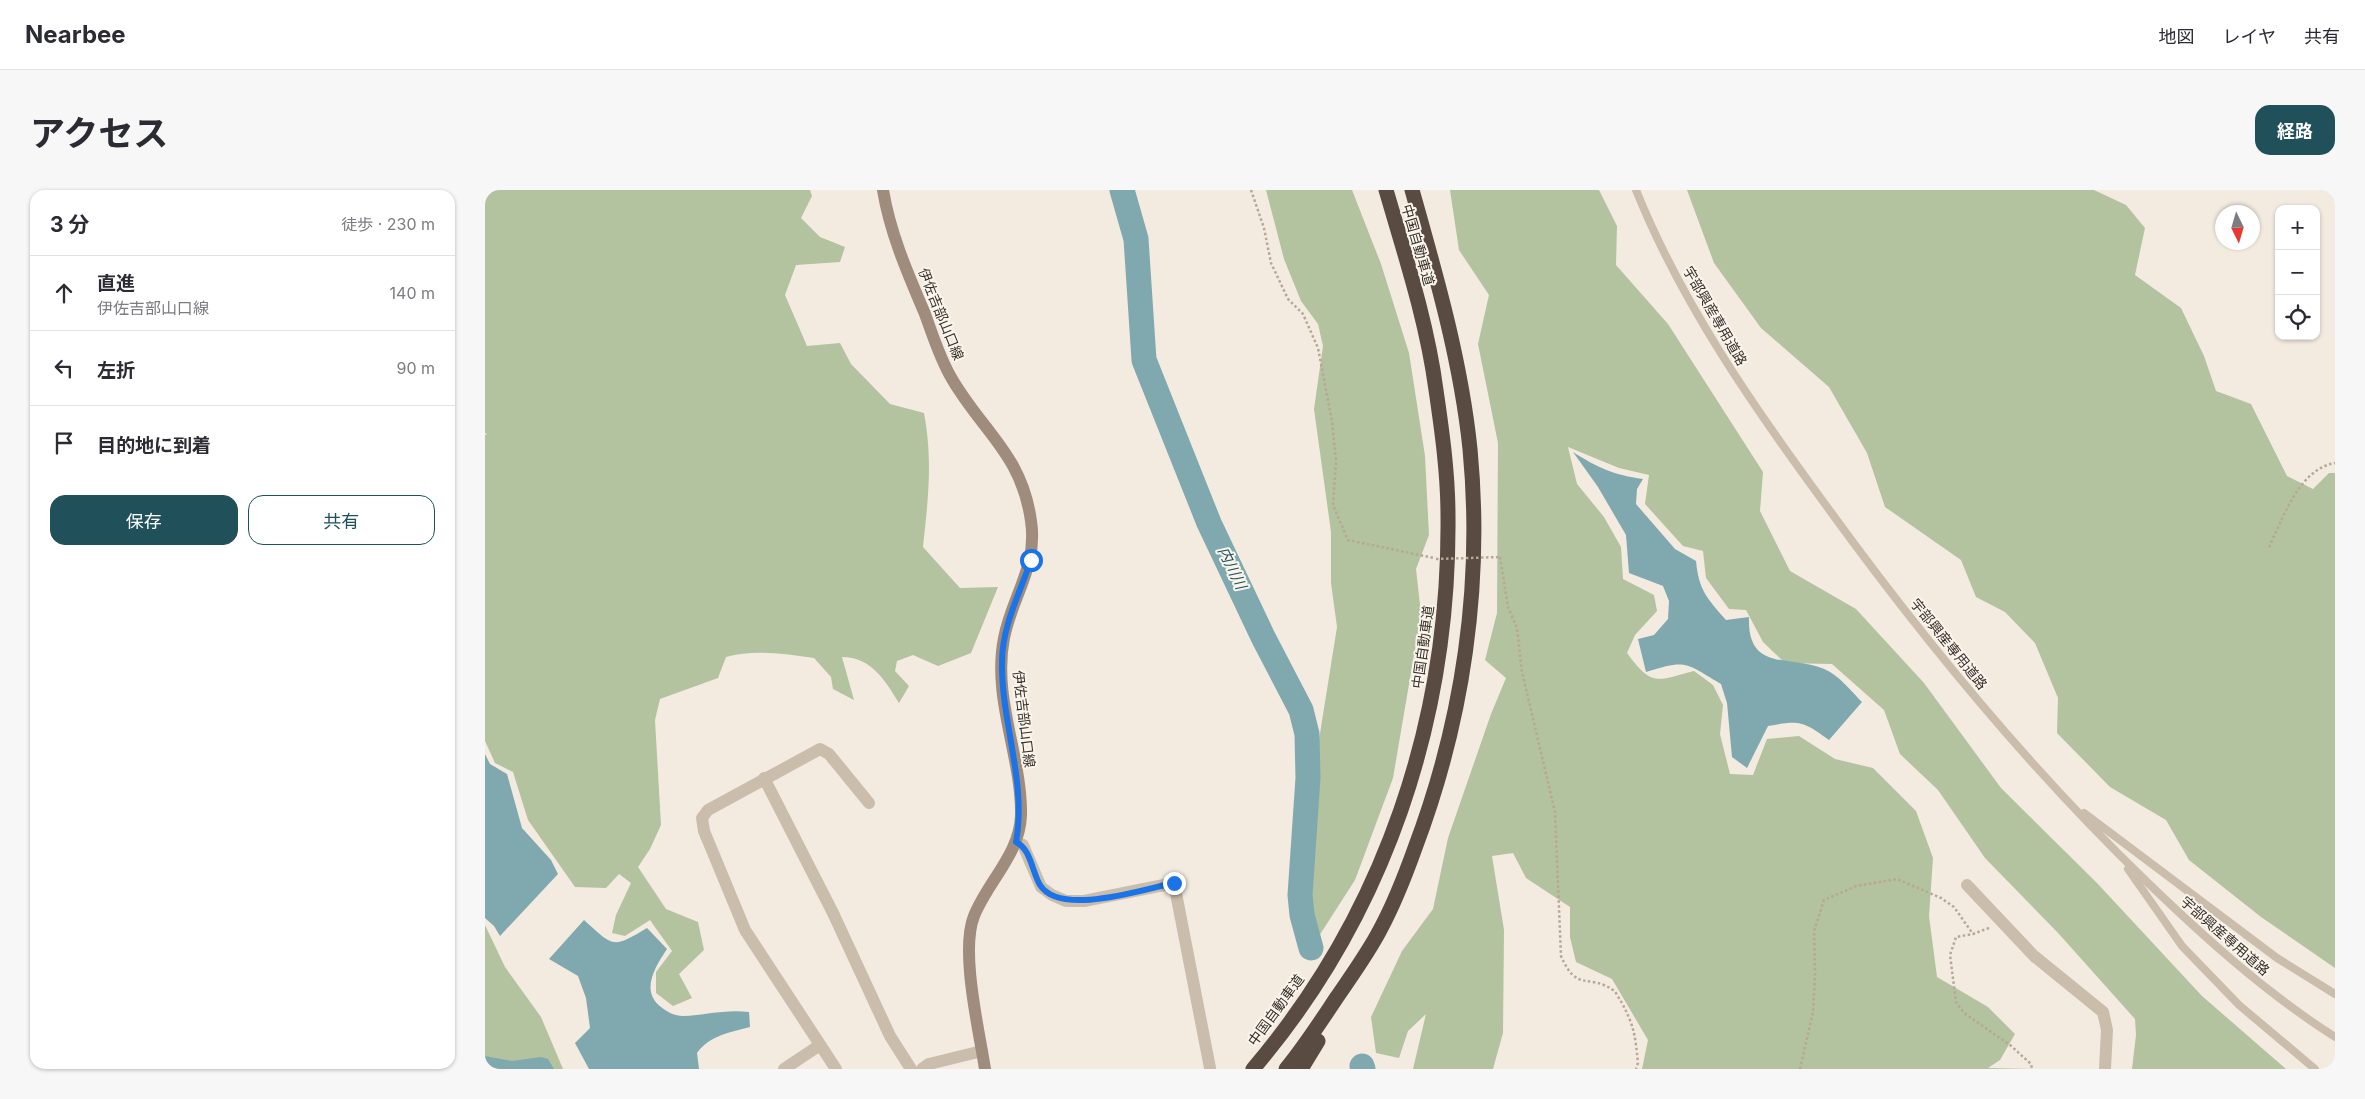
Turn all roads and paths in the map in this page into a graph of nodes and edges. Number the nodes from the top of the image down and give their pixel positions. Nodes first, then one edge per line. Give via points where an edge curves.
1 (883, 190) edge
2 (1251, 190) edge
3 (1385, 190) edge
4 (1412, 190) edge
5 (1636, 190) edge
6 (2335, 463) edge
7 (2269, 546) dead end
8 (764, 778) junction
9 (2066, 800) junction
10 (869, 803) dead end
11 (1016, 842) junction
12 (2117, 854) junction
13 (1967, 885) dead end
14 (2001, 922) junction
15 (1973, 934) junction
16 (1369, 950) junction
17 (2335, 994) edge
18 (2335, 1037) edge
19 (820, 1045) junction
20 (982, 1052) junction
21 (1210, 1068) edge
22 (784, 1069) edge
23 (836, 1069) edge
24 (911, 1069) edge
25 (922, 1069) edge
26 (985, 1069) edge
27 (1253, 1069) edge
28 (1286, 1069) edge
29 (1301, 1069) edge
30 (1636, 1069) edge
31 (1800, 1069) edge
32 (2032, 1069) edge
33 (2105, 1069) edge
34 (2315, 1069) edge

1 - 11 main road, 伊佐吉部山口線 via 903,260 947,369 962,395 1013,463 1031,521 1031,560 1004,637 1002,660 1006,717 1021,815
2 - 30 path, bridge via 1271,263 1288,299 1303,314 1318,348 1336,461 1333,505 1348,540 1436,559 1500,557 1508,607 1517,628 1522,672 1555,812 1561,956 1575,979 1615,991 1634,1026
3 - 27 highway, 中国自動車道 via 1429,349 1446,473 1446,598 1436,684 1407,795 1373,881 1337,951 1313,989
4 - 16 highway, 中国自動車道 via 1443,302 1461,385 1470,450 1474,560 1461,682 1439,779 1400,888
5 - 9 lane, 宇部興産専用道路 via 1689,301 1758,412 1865,560 1936,650 2034,767
6 - 7 path via 2305,481
8 - 10 street via 820,749 829,754
8 - 19 street via 708,810 702,818 704,830 745,930
8 - 24 street via 833,913 889,1036
9 - 12 lane, 宇部興産専用道路
9 - 17 lane via 2277,958
11 - 20 main road, 伊佐吉部山口線 via 973,917 970,934 971,976
11 - 21 street via 1023,846 1041,887 1067,900 1084,901 1174,883
12 - 18 lane, 宇部興産専用道路 via 2216,948
12 - 34 lane via 2182,946 2239,1006
13 - 14 street
14 - 15 path
14 - 33 street via 2033,956 2103,1012 2107,1030
15 - 31 path via 1954,907 1897,879 1856,886 1824,900 1814,931 1813,1012
15 - 32 path via 1956,937 1950,955 1956,1002 1964,1013 2010,1045 2031,1064
16 - 28 highway, 中国自動車道
16 - 29 highway
19 - 22 street
19 - 23 street
20 - 25 street via 929,1064
20 - 26 main road, 伊佐吉部山口線

